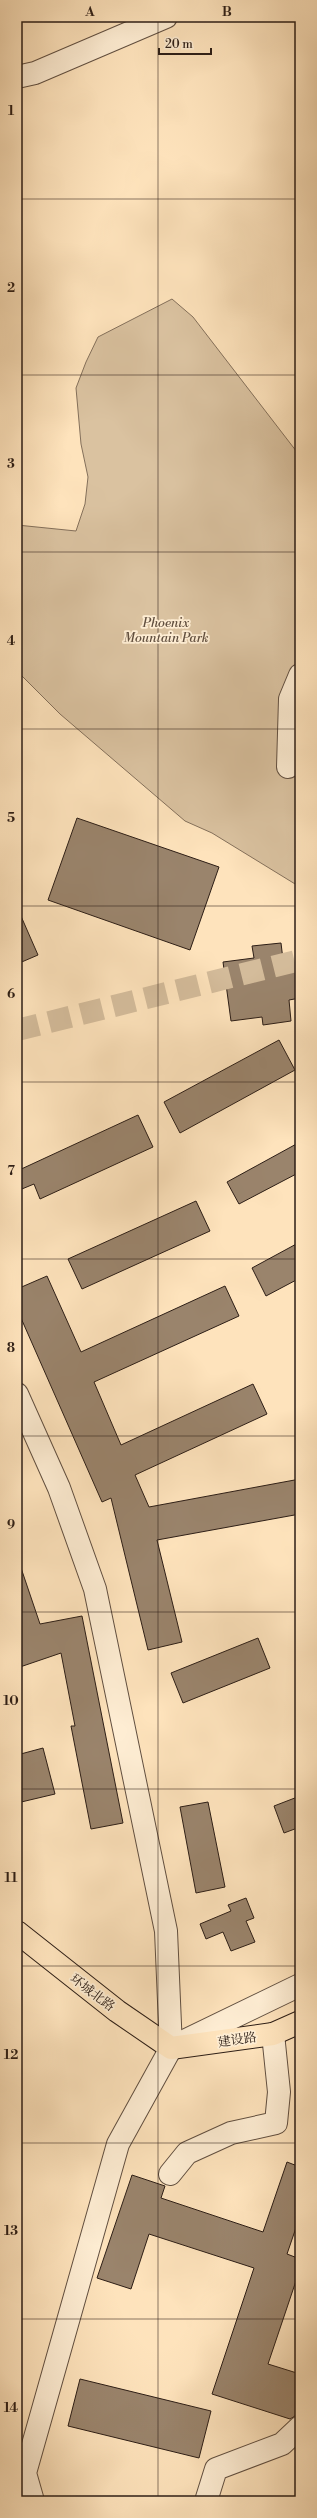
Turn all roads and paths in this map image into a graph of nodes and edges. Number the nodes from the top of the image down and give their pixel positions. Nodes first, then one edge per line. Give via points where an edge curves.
1 (166, 17) edge
2 (17, 77) edge
3 (300, 675) edge
4 (296, 768) edge
5 (17, 1394) edge
6 (17, 1932) edge
7 (300, 1985) edge
8 (300, 2022) edge
9 (273, 2034) junction
10 (171, 2048) junction
11 (170, 2174) dead end
12 (300, 2427) edge
13 (33, 2501) edge
14 (206, 2501) edge

1 - 2 street via 35,73
3 - 4 street via 290,699
5 - 10 street via 59,1488 95,1589 166,1931
6 - 10 main road, 环城北路 via 117,2011
7 - 10 street
8 - 9 main road, 建设路
9 - 10 main road, 建设路
9 - 11 street via 279,2092 276,2123 231,2133 187,2153
10 - 13 street via 118,2144 25,2473
12 - 14 street via 282,2444 216,2469

